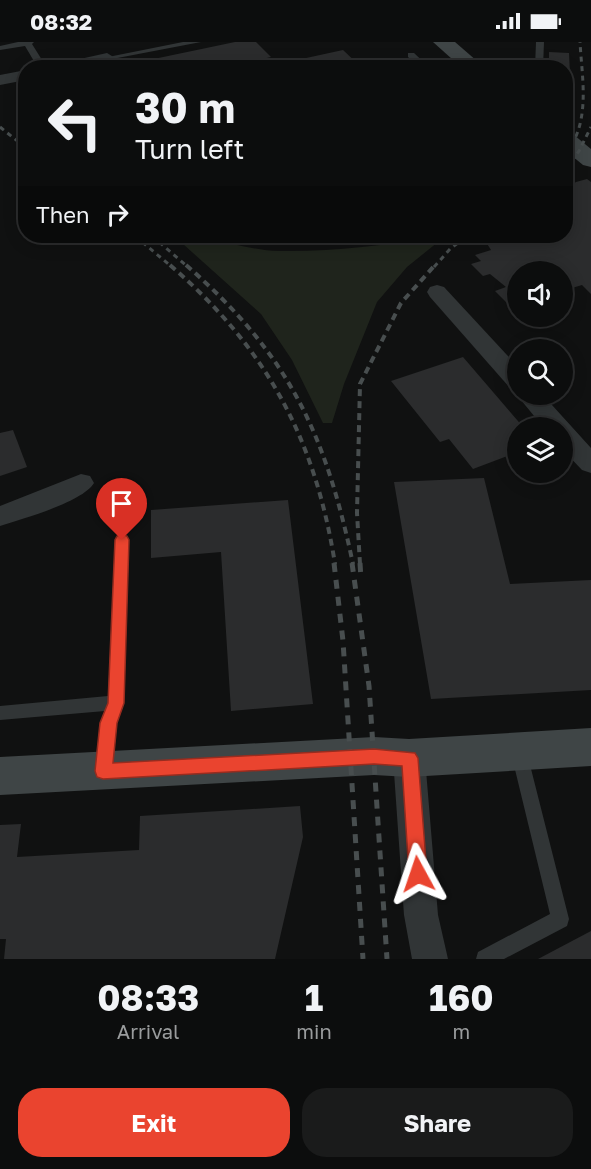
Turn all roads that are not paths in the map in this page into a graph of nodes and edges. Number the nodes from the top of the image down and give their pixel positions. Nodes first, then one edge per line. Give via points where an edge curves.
1 (29, 42) edge
2 (197, 42) edge
3 (443, 42) edge
4 (540, 42) edge
5 (0, 48) edge
6 (411, 55) dead end
7 (107, 58) joint
8 (39, 60) edge
9 (97, 60) edge
10 (417, 60) edge
11 (465, 60) edge
12 (539, 60) edge
13 (18, 77) edge
14 (0, 80) edge
15 (573, 146) edge
16 (591, 160) edge
17 (437, 292) dead end
18 (507, 370) edge
19 (538, 405) edge
20 (548, 417) edge
21 (573, 445) edge
22 (591, 464) edge
23 (81, 483) dead end
24 (0, 516) edge
25 (122, 540) dead end
26 (116, 703) junction
27 (0, 713) edge
28 (591, 747) edge
29 (519, 751) junction
30 (409, 758) junction
31 (103, 771) junction
32 (0, 776) edge
33 (430, 959) edge
34 (485, 959) edge

1 - 5 lane
1 - 8 lane
2 - 7 lane
3 - 11 main road
4 - 12 lane
6 - 10 lane
7 - 9 street
13 - 14 street
15 - 16 main road
17 - 18 street
19 - 20 street
21 - 22 street
23 - 24 street
25 - 26 lane
26 - 27 lane
26 - 31 lane via 109,723
28 - 29 main road
29 - 30 main road
29 - 34 lane via 560,919
30 - 31 main road via 374,756
30 - 33 street via 421,915
31 - 32 main road

